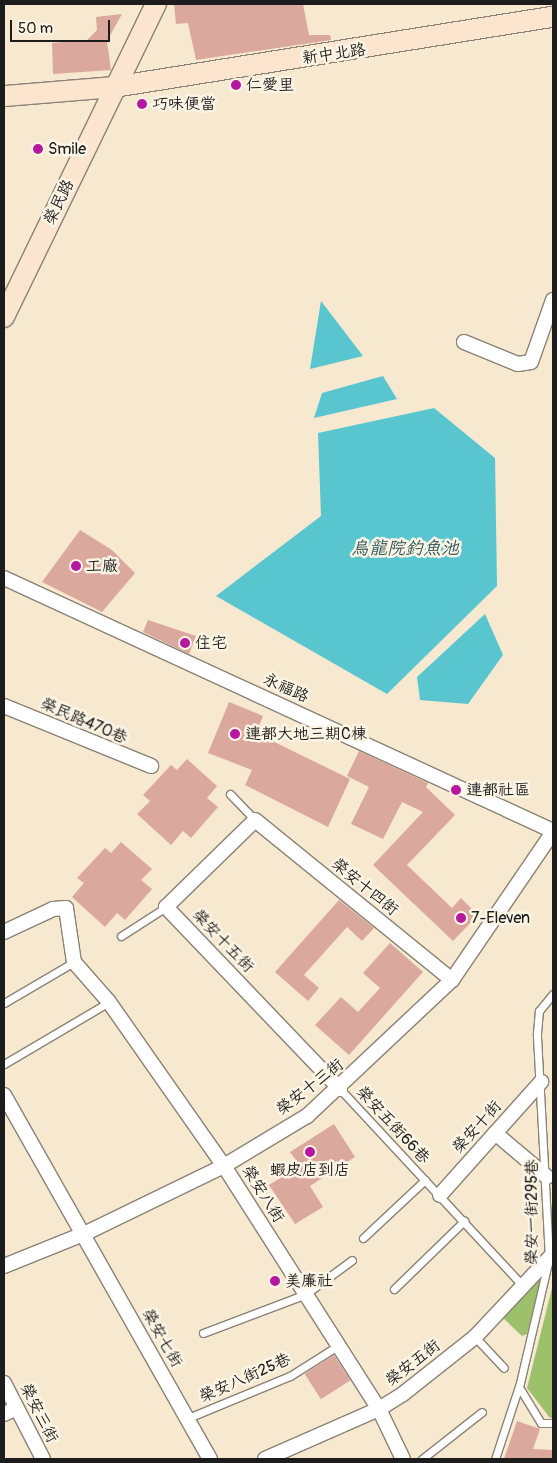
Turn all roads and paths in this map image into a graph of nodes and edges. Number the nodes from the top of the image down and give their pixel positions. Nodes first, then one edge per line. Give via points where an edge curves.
1 (156, 4) edge
2 (553, 17) edge
3 (114, 86) junction
4 (4, 96) edge
5 (553, 300) edge
6 (4, 317) edge
7 (464, 342) dead end
8 (4, 578) edge
9 (4, 706) edge
10 (151, 766) dead end
11 (230, 794) dead end
12 (255, 820) junction
13 (553, 832) edge
14 (166, 907) junction
15 (4, 932) edge
16 (121, 936) dead end
17 (74, 962) junction
18 (452, 980) junction
19 (553, 994) edge
20 (109, 1002) junction
21 (4, 1003) edge
22 (4, 1064) edge
23 (541, 1082) junction
24 (340, 1089) junction
25 (4, 1096) edge
26 (495, 1133) junction
27 (224, 1166) junction
28 (547, 1177) junction
29 (425, 1180) junction
30 (440, 1196) junction
31 (464, 1221) junction
32 (82, 1234) junction
33 (363, 1238) dead end
34 (551, 1256) edge
35 (352, 1260) dead end
36 (4, 1266) edge
37 (522, 1285) junction
38 (394, 1289) dead end
39 (306, 1294) junction
40 (203, 1333) dead end
41 (474, 1337) junction
42 (338, 1345) junction
43 (504, 1368) dead end
44 (4, 1382) edge
45 (519, 1388) junction
46 (17, 1408) junction
47 (379, 1409) junction
48 (482, 1412) dead end
49 (4, 1414) edge
50 (188, 1418) junction
51 (553, 1423) edge
52 (42, 1459) edge
53 (210, 1459) edge
54 (265, 1459) edge
55 (402, 1459) edge
56 (422, 1459) edge
57 (495, 1459) edge

1 - 3 street, 榮民路
2 - 3 street, 新中北路
3 - 4 street, 新中北路
3 - 6 street, 榮民路
5 - 7 street via 531,362 518,364
8 - 13 street, 永福路
9 - 10 street, 榮民路470巷
11 - 12 lane
12 - 14 street, 榮安十五街
12 - 18 street, 榮安十四街
13 - 18 street, 榮安十三街
14 - 16 lane
14 - 24 street, 榮安十五街
15 - 17 street via 53,909 66,908
17 - 20 street, 榮安八街
17 - 21 lane
18 - 24 street, 榮安十三街
19 - 23 lane, 榮安一街295巷 via 538,1011
20 - 22 lane
20 - 27 street, 榮安八街
23 - 26 street, 榮安十街
23 - 28 lane, 榮安一街295巷
24 - 27 street, 榮安十三街 via 307,1116
24 - 29 lane, 榮安五街66巷
25 - 32 street, 榮安七街
26 - 28 street
26 - 30 street, 榮安十街
27 - 32 street, 榮安十三街
27 - 39 street, 榮安八街
28 - 34 lane, 榮安一街295巷
29 - 30 lane, 榮安五街66巷
29 - 33 lane, 榮安五街66巷
30 - 31 lane, 榮安五街66巷
31 - 37 lane, 榮安五街66巷
31 - 38 lane
32 - 36 street, 榮安十三街
32 - 50 street, 榮安七街
34 - 37 street, 榮安五街
34 - 45 lane, 榮安一街295巷
35 - 39 lane
37 - 41 street, 榮安五街
39 - 40 lane
39 - 42 street, 榮安八街
41 - 43 lane
41 - 47 street, 榮安五街
42 - 47 street, 榮安八街
42 - 50 lane, 榮安八街25巷 via 290,1376
44 - 46 street, 榮安三街
45 - 51 lane via 541,1423
45 - 57 lane, 榮安一街295巷
46 - 49 street
46 - 52 street, 榮安三街
47 - 54 street, 榮安五街
47 - 55 street, 榮安八街
48 - 56 lane
50 - 53 street, 榮安七街

